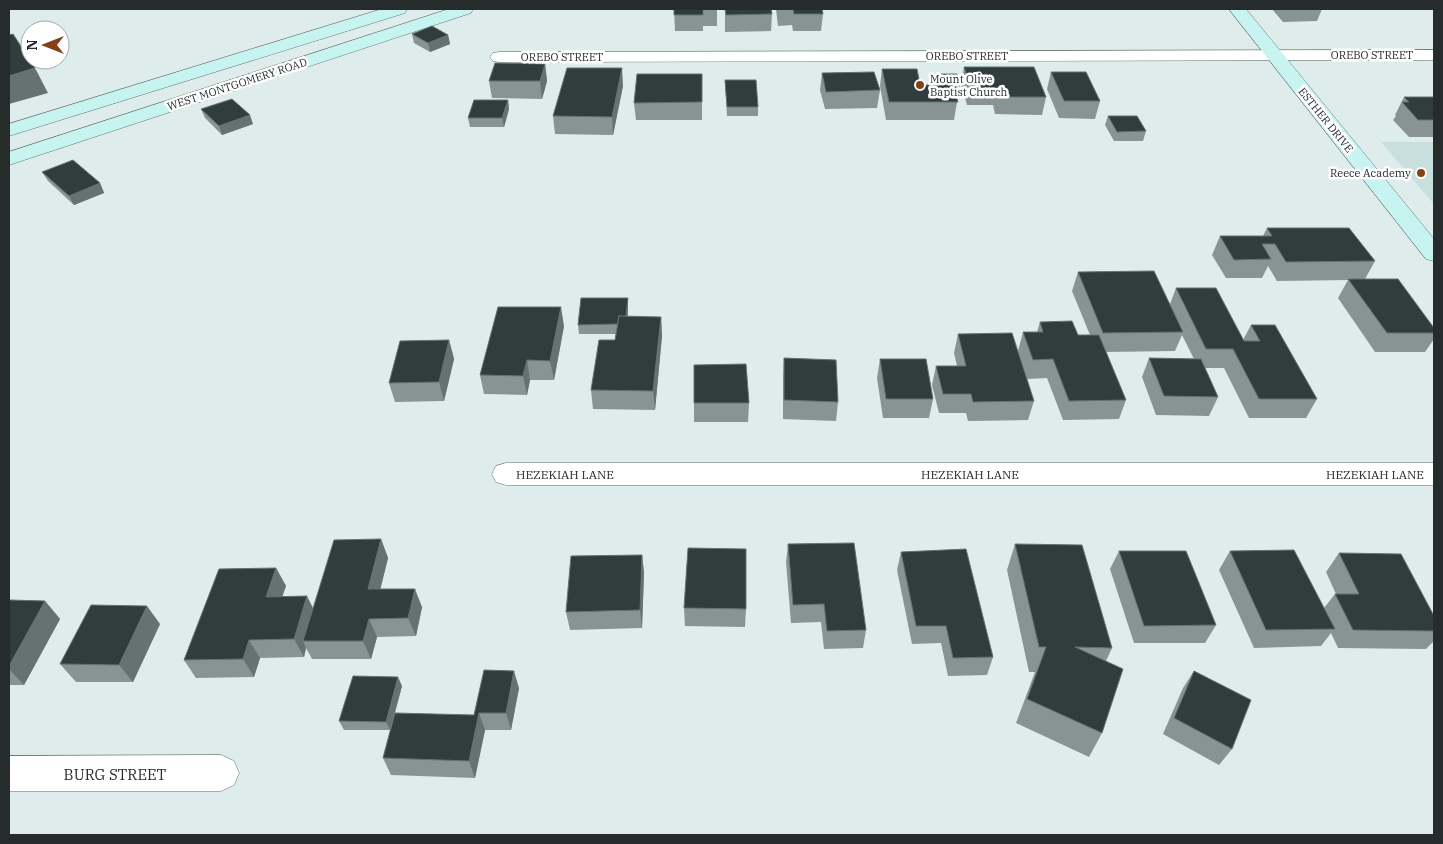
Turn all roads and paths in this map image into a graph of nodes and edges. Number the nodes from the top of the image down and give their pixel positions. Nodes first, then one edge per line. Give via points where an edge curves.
1 (399, 9) edge
2 (464, 9) edge
3 (1236, 9) edge
4 (316, 36) junction
5 (341, 50) junction
6 (1274, 55) junction
7 (1434, 55) edge
8 (500, 57) dead end
9 (106, 100) junction
10 (122, 122) junction
11 (9, 130) edge
12 (9, 159) edge
13 (1434, 254) edge
14 (506, 474) dead end
15 (1434, 474) edge
16 (221, 773) dead end
17 (9, 774) edge

1 - 4 main road, WEST MONTGOMERY ROAD
2 - 5 main road, WEST MONTGOMERY ROAD
3 - 6 main road, ESTHER DRIVE
4 - 5 main road
4 - 9 main road, WEST MONTGOMERY ROAD
5 - 10 main road, WEST MONTGOMERY ROAD
6 - 7 street, OREBO STREET
6 - 8 street, OREBO STREET
6 - 13 main road, ESTHER DRIVE
9 - 10 main road
9 - 11 main road, WEST MONTGOMERY ROAD
10 - 12 main road, WEST MONTGOMERY ROAD
14 - 15 street, HEZEKIAH LANE
16 - 17 street, BURG STREET

